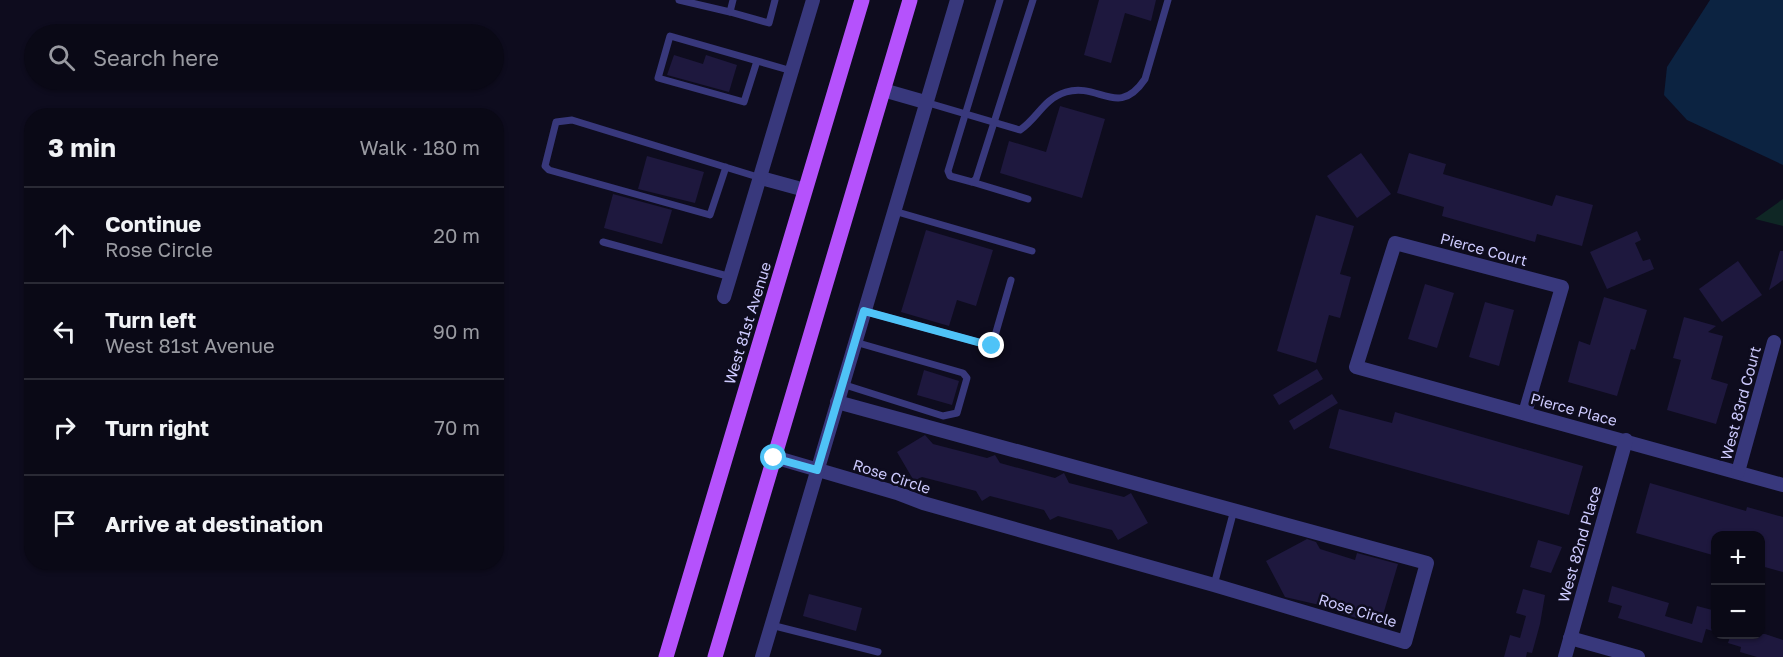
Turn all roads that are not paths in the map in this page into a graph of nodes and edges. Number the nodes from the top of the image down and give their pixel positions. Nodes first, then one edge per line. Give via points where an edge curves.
1 (679, 0) edge
2 (733, 0) edge
3 (775, 0) edge
4 (813, 0) edge
5 (862, 0) edge
6 (910, 0) edge
7 (957, 0) edge
8 (1000, 0) edge
9 (1033, 0) edge
10 (1168, 0) edge
11 (730, 12) junction
12 (757, 61) junction
13 (792, 71) junction
14 (883, 90) junction
15 (925, 102) junction
16 (964, 114) junction
17 (993, 122) junction
18 (726, 167) junction
19 (761, 178) junction
20 (972, 182) junction
21 (805, 190) junction
22 (1028, 199) dead end
23 (894, 211) junction
24 (603, 242) dead end
25 (1032, 251) dead end
26 (731, 277) junction
27 (1011, 280) dead end
28 (724, 297) dead end
29 (864, 311) junction
30 (855, 342) junction
31 (1774, 342) dead end
32 (1356, 367) joint
33 (842, 384) junction
34 (837, 402) junction
35 (1525, 413) junction
36 (1626, 440) junction
37 (774, 458) junction
38 (817, 470) junction
39 (1738, 472) junction
40 (1783, 485) edge
41 (1234, 510) junction
42 (1215, 585) junction
43 (771, 625) junction
44 (1570, 638) junction
45 (878, 652) dead end
46 (666, 657) edge
47 (715, 657) edge
48 (762, 657) edge
49 (1565, 657) edge
50 (1638, 657) edge

1 - 11 lane
2 - 11 lane
3 - 11 lane via 769,23
4 - 13 street
5 - 21 main road, West 81st Avenue
6 - 14 main road
7 - 15 street
8 - 16 lane
9 - 17 lane
10 - 17 lane via 1145,79 1127,97 1116,100 1078,89 1042,104 1020,130
12 - 12 lane via 670,36 658,78 744,102
12 - 13 lane
13 - 19 street
14 - 15 street
14 - 37 main road
15 - 16 lane
15 - 23 street
16 - 17 lane
16 - 20 lane via 948,171 950,176
17 - 20 lane
18 - 18 lane via 710,215 545,166 556,122 564,119
18 - 19 lane
19 - 21 street
19 - 26 street
20 - 22 lane
21 - 46 main road, West 81st Avenue
23 - 25 lane
23 - 29 street
24 - 26 lane
26 - 28 street
27 - 29 lane via 992,346
29 - 30 street
30 - 33 street
30 - 33 lane via 963,373 967,378 957,413 942,416
31 - 39 street, West 83rd Court
32 - 35 street, Pierce Place
32 - 35 street, Pierce Court via 1395,243 1562,286
33 - 34 street
34 - 38 street
34 - 41 street, Rose Circle
35 - 36 street, Pierce Place
36 - 39 street, Pierce Place
36 - 44 street, West 82nd Place
37 - 38 street, Rose Circle
37 - 47 main road
38 - 42 street, Rose Circle
38 - 43 street
39 - 40 street, Pierce Place
41 - 42 lane
41 - 42 street, Rose Circle via 1427,563 1405,642
43 - 45 lane
43 - 48 street
44 - 49 street, West 82nd Place
44 - 50 street

